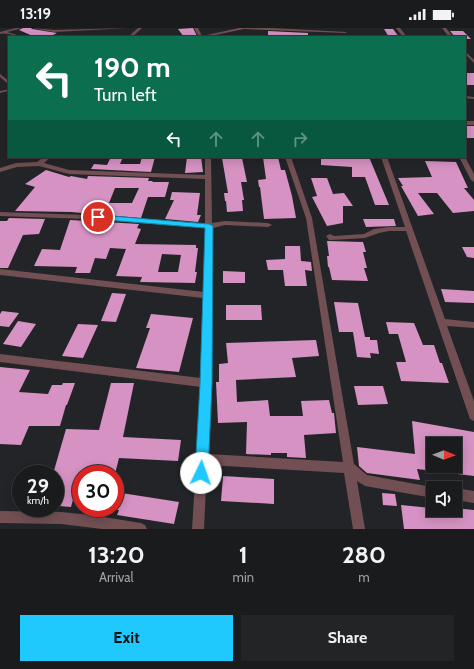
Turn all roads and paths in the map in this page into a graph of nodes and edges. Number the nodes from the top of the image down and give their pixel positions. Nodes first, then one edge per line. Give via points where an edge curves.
1 (20, 28) edge
2 (34, 28) edge
3 (128, 28) edge
4 (140, 28) edge
5 (244, 28) edge
6 (398, 28) edge
7 (444, 28) edge
8 (296, 29) edge
9 (97, 30) junction
10 (344, 30) edge
11 (2, 33) edge
12 (17, 36) edge
13 (91, 36) dead end
14 (131, 36) edge
15 (206, 36) edge
16 (404, 36) edge
17 (450, 36) edge
18 (466, 53) edge
19 (474, 62) edge
20 (0, 75) edge
21 (8, 83) edge
22 (47, 158) edge
23 (208, 158) edge
24 (288, 158) edge
25 (384, 158) edge
26 (463, 158) edge
27 (39, 164) junction
28 (0, 170) edge
29 (208, 177) junction
30 (474, 180) edge
31 (0, 214) edge
32 (268, 225) dead end
33 (209, 226) junction
34 (410, 229) junction
35 (330, 236) dead end
36 (0, 272) edge
37 (208, 296) junction
38 (442, 322) junction
39 (474, 325) edge
40 (0, 358) edge
41 (206, 384) junction
42 (474, 416) edge
43 (202, 459) junction
44 (350, 468) junction
45 (426, 491) edge
46 (462, 495) edge
47 (474, 496) edge
48 (0, 517) edge
49 (141, 529) edge
50 (198, 529) edge
51 (359, 529) edge

1 - 11 street
2 - 9 street via 54,31
3 - 9 street
4 - 14 street
5 - 8 street
5 - 15 street
6 - 16 street
7 - 17 street
8 - 10 street
9 - 13 street
11 - 12 street
18 - 19 street
20 - 21 street
22 - 27 street
23 - 29 street
24 - 44 street via 309,218
25 - 34 street
26 - 30 street
27 - 28 street via 16,165
27 - 29 street via 75,173
29 - 33 street
31 - 33 street via 94,217
32 - 33 street via 225,222
33 - 37 street
34 - 35 street via 389,229 357,237
34 - 38 street
36 - 37 street
37 - 41 street
38 - 39 street
38 - 42 street
40 - 41 street
41 - 43 street
43 - 44 street
43 - 50 street
44 - 45 street via 365,480
44 - 51 street
46 - 47 street
48 - 49 street via 61,518

